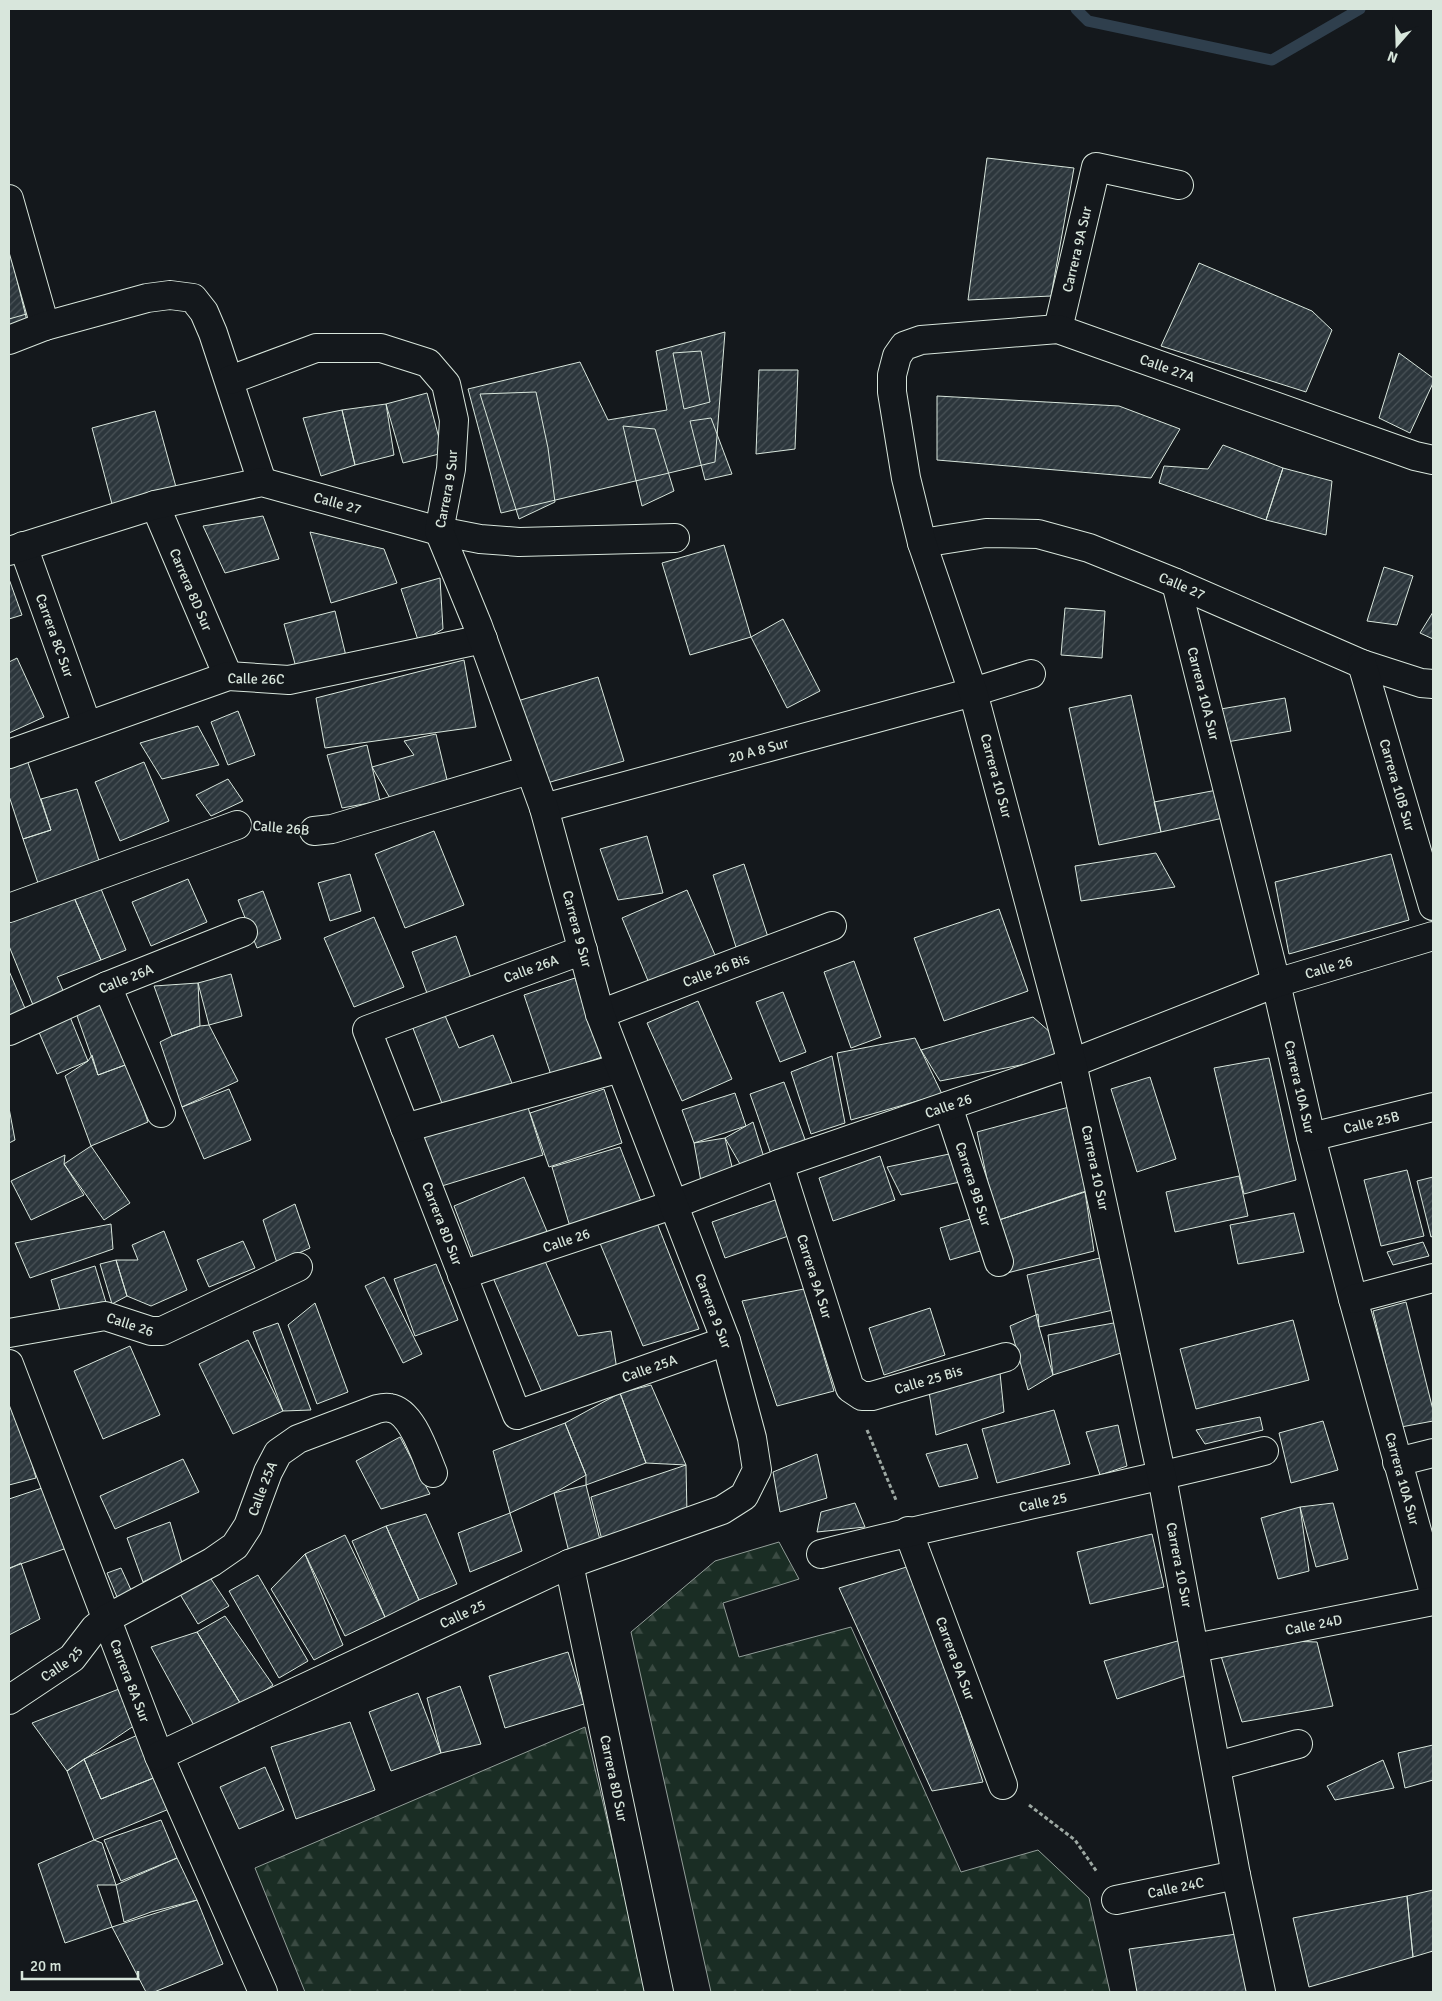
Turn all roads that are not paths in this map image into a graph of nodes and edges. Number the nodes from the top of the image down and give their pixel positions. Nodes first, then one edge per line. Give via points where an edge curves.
1 (1179, 185) dead end
2 (9, 199) edge
3 (45, 326) junction
4 (1058, 329) junction
5 (9, 340) edge
6 (898, 356) joint
7 (230, 380) junction
8 (1433, 460) edge
9 (262, 482) junction
10 (155, 506) junction
11 (439, 531) junction
12 (675, 538) dead end
13 (922, 543) junction
14 (16, 549) edge
15 (1176, 583) junction
16 (483, 639) junction
17 (1362, 664) junction
18 (1032, 674) dead end
19 (228, 676) junction
20 (1433, 684) edge
21 (973, 692) junction
22 (87, 725) junction
23 (9, 754) edge
24 (529, 770) junction
25 (544, 808) junction
26 (237, 825) dead end
27 (314, 831) dead end
28 (1433, 906) edge
29 (9, 908) edge
30 (832, 926) dead end
31 (243, 932) dead end
32 (1433, 936) edge
33 (583, 950) junction
34 (1276, 983) junction
35 (107, 986) junction
36 (600, 1014) junction
37 (367, 1030) joint
38 (9, 1031) edge
39 (1072, 1063) junction
40 (620, 1068) junction
41 (948, 1106) junction
42 (1433, 1107) edge
43 (161, 1113) dead end
44 (405, 1128) junction
45 (1311, 1138) junction
46 (779, 1164) junction
47 (672, 1205) junction
48 (998, 1262) dead end
49 (298, 1267) dead end
50 (462, 1274) junction
51 (1433, 1278) edge
52 (1353, 1299) junction
53 (9, 1332) edge
54 (726, 1341) junction
55 (1006, 1357) dead end
56 (9, 1364) edge
57 (850, 1388) joint
58 (517, 1415) joint
59 (1264, 1451) dead end
60 (1433, 1453) edge
61 (1397, 1462) junction
62 (757, 1470) joint
63 (433, 1473) dead end
64 (1162, 1477) junction
65 (908, 1531) junction
66 (821, 1554) dead end
67 (569, 1564) junction
68 (1433, 1589) edge
69 (1433, 1601) edge
70 (106, 1619) junction
71 (1195, 1648) junction
72 (9, 1700) edge
73 (1298, 1744) dead end
74 (159, 1756) junction
75 (1217, 1766) junction
76 (1003, 1785) road end
77 (1236, 1875) junction
78 (1116, 1900) road end
79 (263, 1992) edge
80 (659, 1992) edge
81 (1261, 1992) edge

1 - 4 street, Carrera 9A Sur via 1096,167
2 - 3 street
3 - 5 street
3 - 7 street via 147,298 170,295 193,298 204,312
4 - 6 street, Calle 27A via 921,340 904,346
4 - 8 street, Calle 27A
6 - 13 street, Carrera 10 Sur via 892,375 892,392 906,478
7 - 9 street
7 - 11 street, Carrera 9 Sur via 316,348 381,348 428,362 446,384 454,420 451,469
9 - 10 street, Calle 27
9 - 11 street, Calle 27
10 - 14 street, Calle 27
10 - 19 street, Carrera 8D Sur
11 - 12 street, Calle 27 via 519,542
11 - 16 street, Carrera 9 Sur
13 - 15 street, Calle 27 via 986,533 1038,534 1089,548
13 - 21 street, Carrera 10 Sur
14 - 22 street, Carrera 8C Sur
15 - 17 street, Calle 27
15 - 34 street, Carrera 10A Sur
16 - 19 street, Calle 26C via 289,680
16 - 24 street, Carrera 9 Sur
17 - 20 street, Calle 27
17 - 28 street, Carrera 10B Sur
18 - 21 street
19 - 22 street, Calle 26C
21 - 25 street, 20 A 8 Sur
21 - 39 street, Carrera 10 Sur
22 - 23 street, Calle 26C
24 - 25 street, Carrera 9 Sur
24 - 27 street, Calle 26B via 332,829
25 - 33 street, Carrera 9 Sur
26 - 29 street, Calle 26B
30 - 36 street, Calle 26 Bis
31 - 35 street, Calle 26A
32 - 34 street, Calle 26
33 - 36 street, Carrera 9 Sur
33 - 37 street, Calle 26A
34 - 39 street, Calle 26
34 - 45 street, Carrera 10A Sur
35 - 38 street, Calle 26A
35 - 43 street
36 - 40 street, Carrera 9 Sur
37 - 44 street, Carrera 8D Sur
39 - 41 street, Calle 26
39 - 64 street, Carrera 10 Sur
40 - 44 street
40 - 47 street, Carrera 9 Sur
41 - 46 street, Calle 26
41 - 48 street, Carrera 9B Sur
42 - 45 street, Calle 25B
44 - 50 street, Carrera 8D Sur
45 - 52 street, Carrera 10A Sur
46 - 47 street, Calle 26
46 - 57 street, Carrera 9A Sur
47 - 50 street, Calle 26
47 - 54 street, Carrera 9 Sur
49 - 53 street, Calle 26 via 162,1332 105,1316
50 - 58 street, Carrera 8D Sur
51 - 52 street
52 - 61 street, Carrera 10A Sur
54 - 58 street, Calle 25A
54 - 62 street, Carrera 9 Sur via 752,1438
55 - 57 street, Calle 25 Bis via 872,1396 862,1396
56 - 70 street, Carrera 8A Sur
59 - 64 street, Calle 25
60 - 61 street
61 - 68 street, Carrera 10A Sur
62 - 67 street, Calle 25 via 744,1496 722,1510
63 - 70 street, Calle 25A via 410,1423 403,1414 390,1408 377,1409 298,1439 278,1453 248,1526 236,1546
64 - 65 street, Calle 25
64 - 71 street, Carrera 10 Sur
65 - 66 street, Calle 25
65 - 76 street, Carrera 9A Sur
67 - 74 street, Calle 25
67 - 80 street, Carrera 8D Sur
69 - 71 street, Calle 24D
70 - 72 street, Calle 25 via 72,1658
70 - 74 street, Carrera 8A Sur
71 - 75 street, Carrera 10 Sur
73 - 75 street
74 - 79 street, Carrera 8A Sur
75 - 77 street, Carrera 10 Sur
77 - 78 street, Calle 24C
77 - 81 street, Carrera 10 Sur

